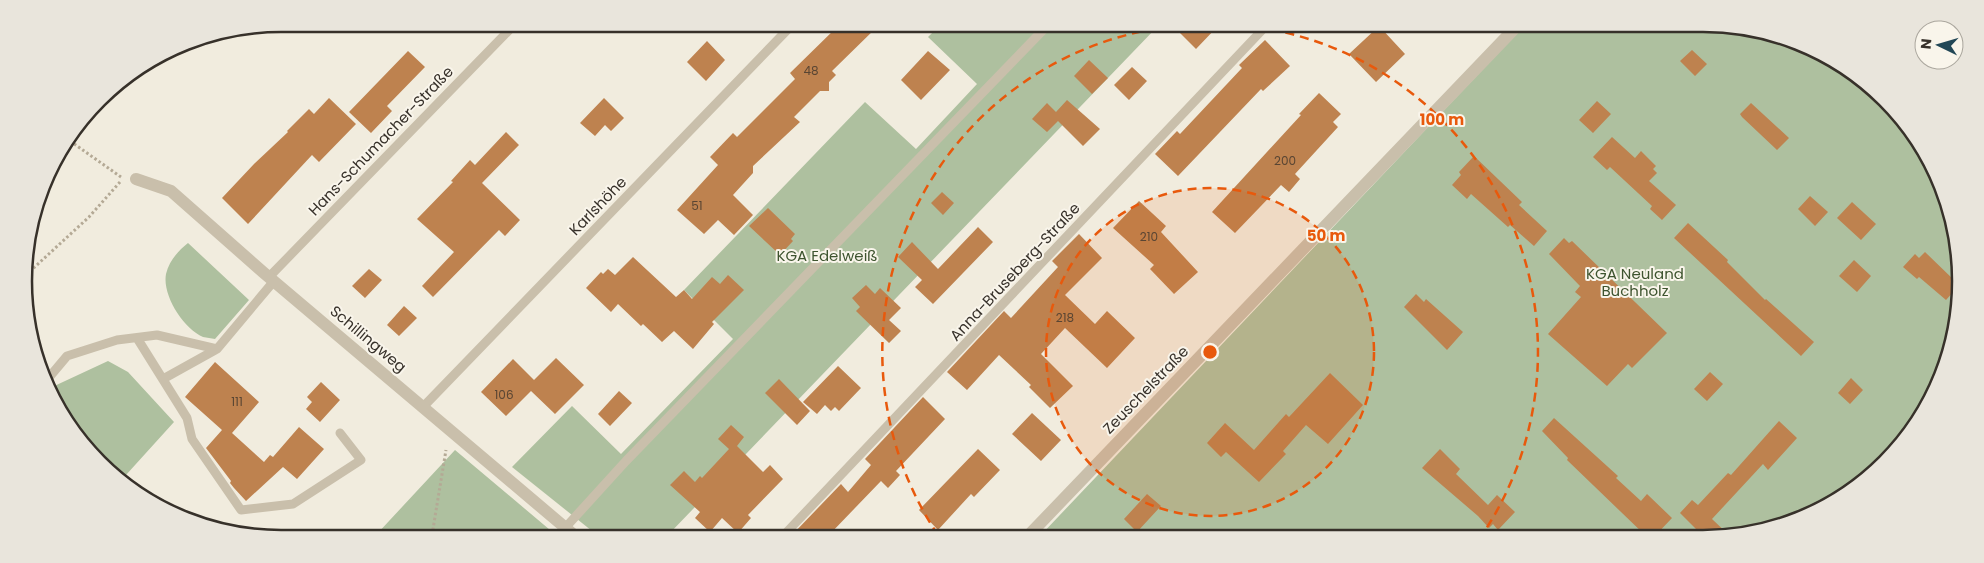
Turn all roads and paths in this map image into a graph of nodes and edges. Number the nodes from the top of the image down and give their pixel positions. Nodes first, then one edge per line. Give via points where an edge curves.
1 (506, 32) edge
2 (786, 32) edge
3 (1041, 32) edge
4 (1260, 32) edge
5 (1508, 32) edge
6 (74, 144) edge
7 (136, 179) dead end
8 (33, 269) edge
9 (271, 279) junction
10 (138, 338) junction
11 (217, 349) junction
12 (50, 375) edge
13 (163, 379) junction
14 (423, 407) junction
15 (450, 430) junction
16 (340, 434) dead end
17 (433, 530) edge
18 (567, 530) edge
19 (571, 530) edge
20 (789, 530) edge
21 (1034, 530) edge

1 - 9 lane, Hans-Schumacher-Straße
2 - 14 lane, Karlshöhe
3 - 19 lane via 626,461
4 - 20 lane, Anna-Bruseberg-Straße
5 - 21 street, Zeuschelstraße
6 - 8 path via 124,178 89,217
7 - 9 street, Schillingweg via 171,191
9 - 11 lane, Hans-Schumacher-Straße
9 - 14 street, Schillingweg
10 - 11 lane via 157,335
10 - 12 lane via 117,340 66,356
10 - 13 lane
11 - 13 lane
13 - 16 lane via 187,418 192,439 241,510 293,504 362,460
14 - 15 street, Schillingweg
15 - 17 path
15 - 18 street, Schillingweg

